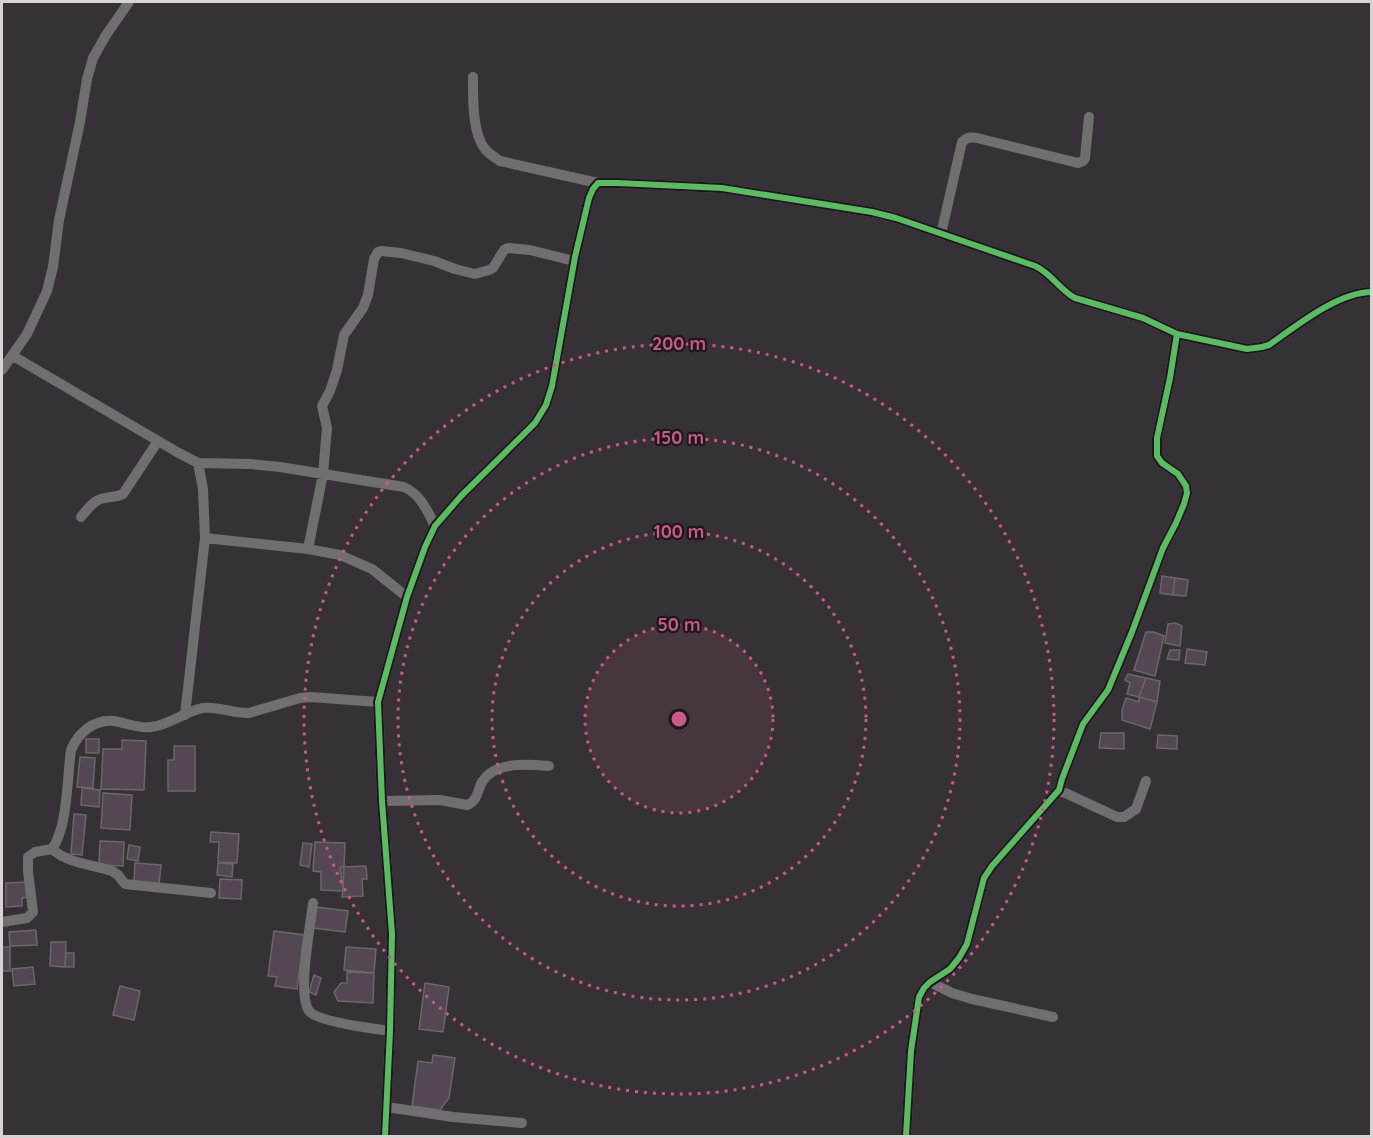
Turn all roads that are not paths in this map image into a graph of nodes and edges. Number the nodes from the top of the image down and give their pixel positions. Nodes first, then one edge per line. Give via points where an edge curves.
1 (129, 2) edge
2 (472, 77) dead end
3 (1089, 117) dead end
4 (598, 183) junction
5 (941, 234) junction
6 (574, 261) junction
7 (1371, 292) edge
8 (1177, 334) junction
9 (13, 356) junction
10 (2, 367) edge
11 (158, 441) junction
12 (198, 463) junction
13 (323, 474) junction
14 (81, 517) dead end
15 (435, 526) junction
16 (205, 538) junction
17 (308, 549) junction
18 (407, 597) junction
19 (378, 702) junction
20 (185, 715) junction
21 (549, 766) dead end
22 (1146, 781) dead end
23 (1059, 790) junction
24 (382, 801) junction
25 (52, 849) junction
26 (211, 893) dead end
27 (313, 903) dead end
28 (2, 922) edge
29 (930, 982) junction
30 (1053, 1017) dead end
31 (390, 1031) junction
32 (387, 1107) junction
33 (522, 1123) dead end
34 (385, 1137) edge
35 (906, 1137) edge

1 - 9 street via 93,58 47,291
2 - 4 street via 479,139 491,156
3 - 5 street via 1085,158 1078,163 966,138
4 - 5 street via 722,188 872,212
4 - 6 street via 589,198
5 - 8 street via 1035,266 1071,296 1143,318
6 - 13 street via 508,248 493,268 475,274 400,253 378,252 368,295 344,335 337,370 322,406 327,428
6 - 15 street via 546,405 535,423
7 - 8 street via 1347,297 1262,347 1247,349
8 - 23 street via 1157,456 1178,474 1187,493 1108,690 1083,724
9 - 10 street
9 - 11 street
11 - 12 street
11 - 14 street via 123,494 98,500
12 - 13 street via 250,464
12 - 16 street
13 - 15 street via 411,490
13 - 17 street
15 - 18 street
16 - 17 street
16 - 20 street
17 - 18 street via 340,555 372,569
18 - 19 street
19 - 20 street via 310,697 249,713 206,708
19 - 24 street
20 - 25 street via 146,728 116,721 100,722 80,734 71,750 63,822
21 - 24 street via 491,772 476,797 466,805 440,800
22 - 23 street via 1136,809 1124,817
23 - 29 street via 992,866 984,878 967,944 950,969
24 - 31 street via 392,934
25 - 26 street via 69,860 112,871 125,884
25 - 28 street via 28,857 31,916
27 - 31 street via 304,974 308,1009 351,1025
29 - 30 street via 972,999
29 - 35 street via 919,998 915,1019
31 - 32 street
32 - 33 street
32 - 34 street

